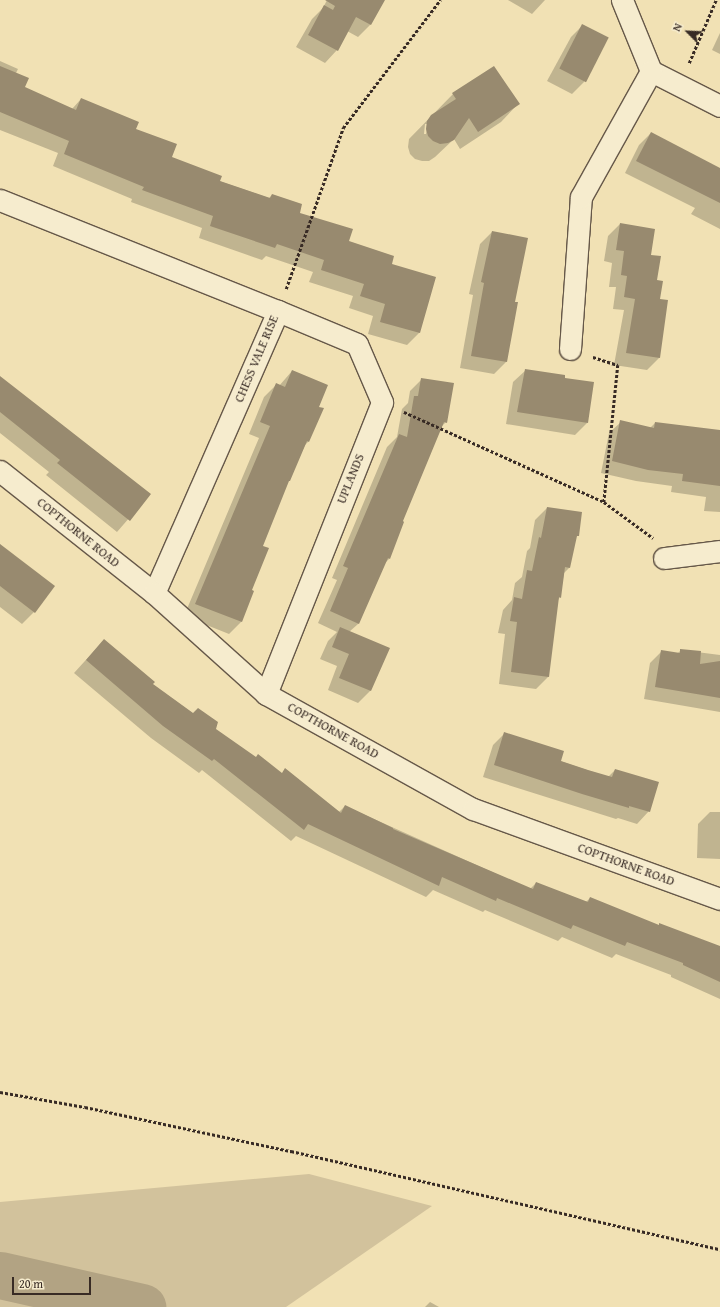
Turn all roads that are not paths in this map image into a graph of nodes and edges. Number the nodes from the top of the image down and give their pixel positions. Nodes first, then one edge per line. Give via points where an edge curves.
1 (622, 0) edge
2 (651, 71) junction
3 (720, 106) edge
4 (0, 200) edge
5 (278, 311) junction
6 (570, 349) road end
7 (0, 470) edge
8 (720, 552) edge
9 (664, 558) road end
10 (154, 593) junction
11 (266, 694) junction
12 (720, 900) edge

1 - 2 street
2 - 3 street
2 - 6 street via 581,197
4 - 5 street, CHESS VALE RISE
5 - 10 street, CHESS VALE RISE
5 - 11 street, UPLANDS via 357,344 382,402
7 - 10 street, COPTHORNE ROAD
8 - 9 street
10 - 11 street, COPTHORNE ROAD
11 - 12 street, COPTHORNE ROAD via 473,809

